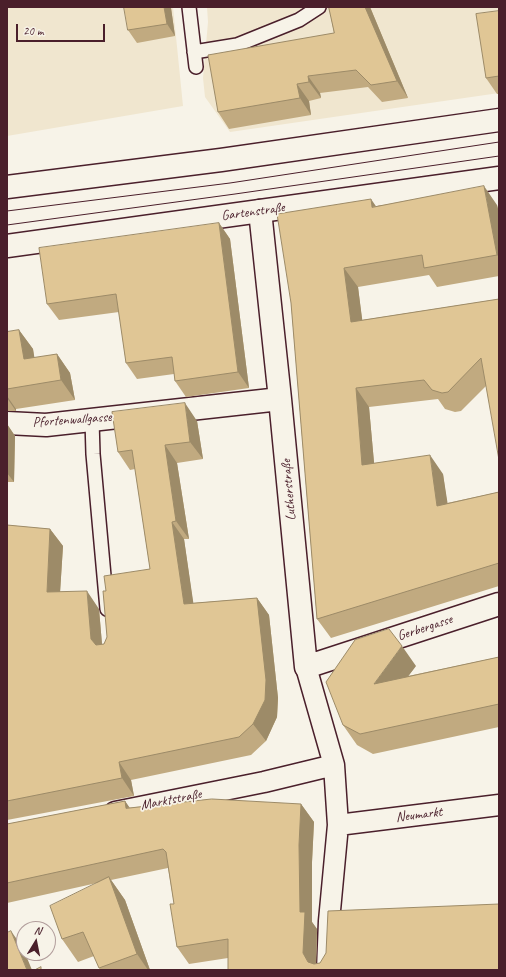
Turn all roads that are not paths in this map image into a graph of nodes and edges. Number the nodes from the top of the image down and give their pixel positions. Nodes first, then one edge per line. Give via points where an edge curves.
1 (190, 7) edge
2 (319, 7) edge
3 (194, 52) junction
4 (196, 67) dead end
5 (499, 120) edge
6 (499, 178) edge
7 (7, 187) edge
8 (260, 211) junction
9 (7, 246) edge
10 (280, 399) junction
11 (92, 420) junction
12 (7, 423) edge
13 (499, 604) edge
14 (108, 624) edge
15 (306, 667) junction
16 (334, 765) junction
17 (499, 805) edge
18 (97, 815) edge
19 (338, 825) junction
20 (327, 970) edge

1 - 3 lane
2 - 3 lane via 299,20 237,44
3 - 4 lane
5 - 7 main road via 242,158
6 - 8 main road, Gartenstraße
8 - 9 main road, Gartenstraße
8 - 10 main road, Lutherstraße
10 - 11 main road, Pfortenwallgasse
10 - 15 main road, Lutherstraße
11 - 12 main road, Pfortenwallgasse via 46,425
11 - 14 lane
13 - 15 main road, Gerbergasse
15 - 16 street, Lutherstraße
16 - 18 street, Marktstraße via 264,782
16 - 19 street
17 - 19 street, Neumarkt
19 - 20 street

